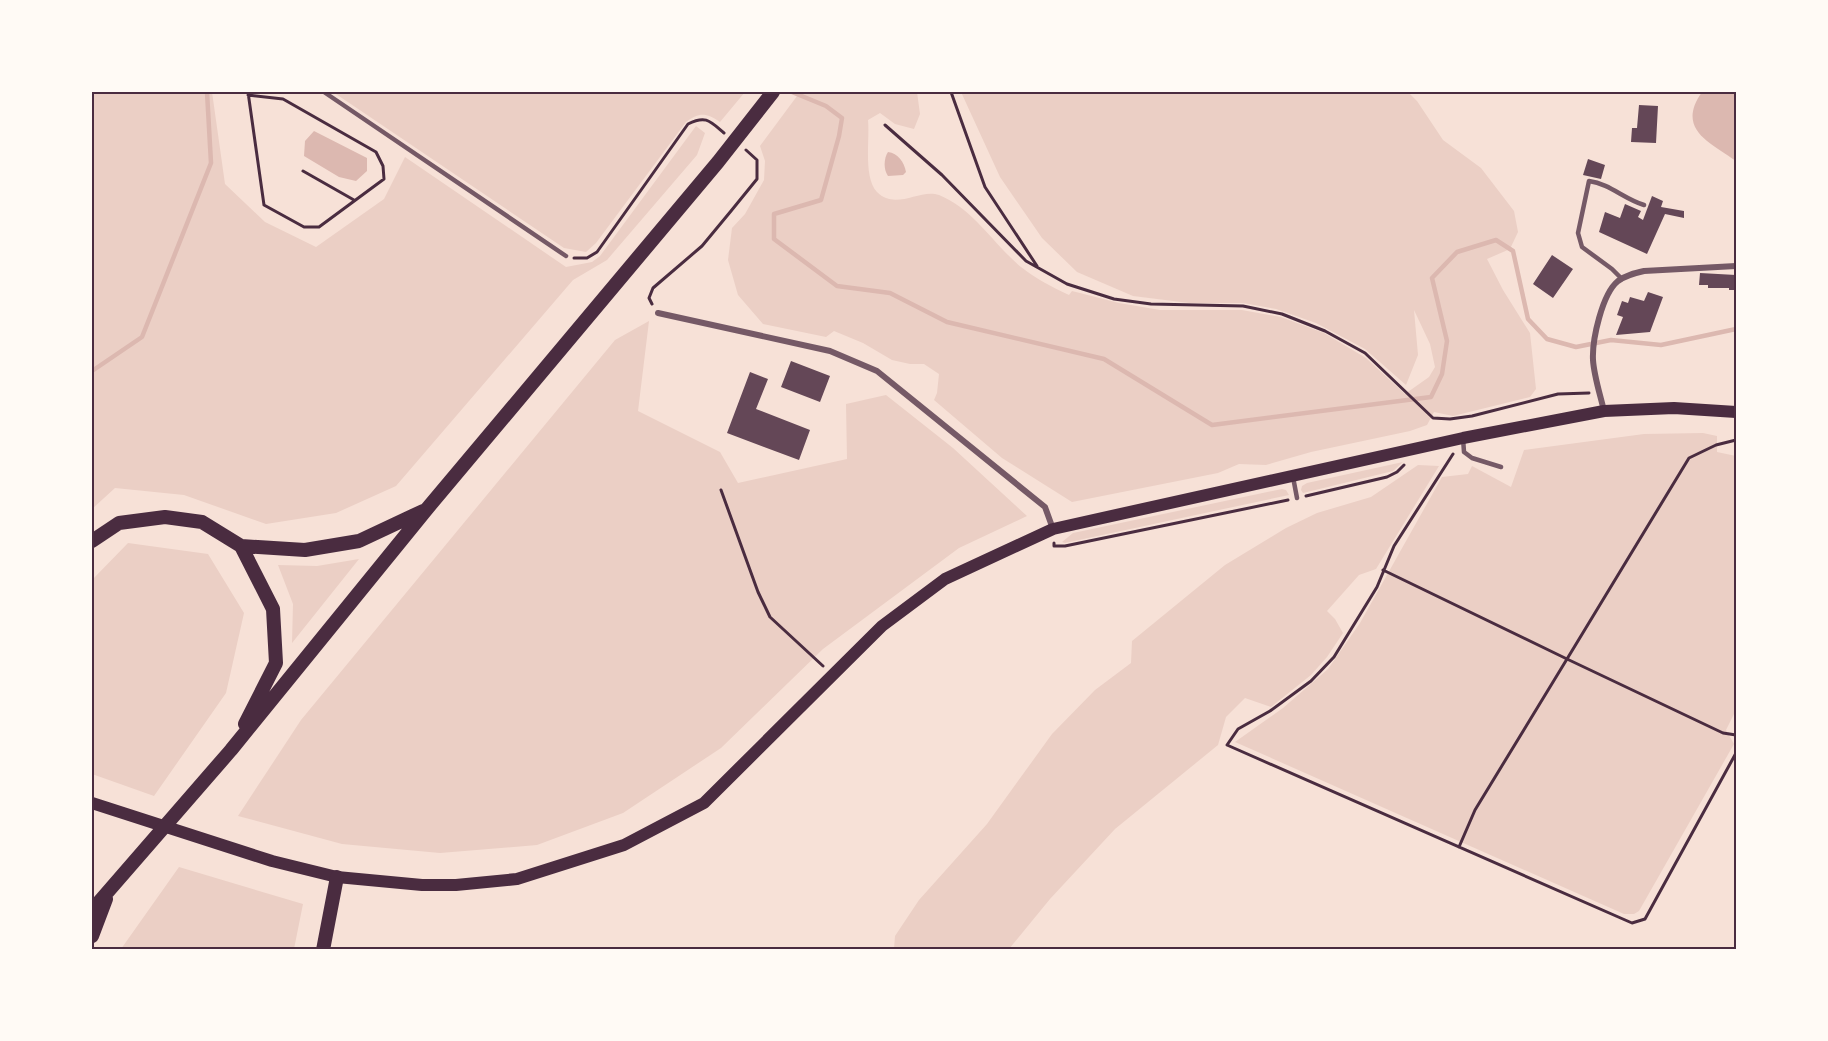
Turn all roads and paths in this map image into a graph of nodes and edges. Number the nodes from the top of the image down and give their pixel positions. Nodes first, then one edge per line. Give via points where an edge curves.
1 (324, 92) edge
2 (773, 92) edge
3 (951, 92) edge
4 (248, 93) edge
5 (698, 119) dead end
6 (885, 125) dead end
7 (752, 154) dead end
8 (303, 171) dead end
9 (354, 200) junction
10 (1644, 205) dead end
11 (566, 256) joint
12 (1737, 266) edge
13 (1039, 269) junction
14 (1622, 279) junction
15 (658, 313) joint
16 (1600, 393) junction
17 (1604, 411) junction
18 (1737, 411) edge
19 (1463, 438) junction
20 (1737, 440) edge
21 (1453, 454) junction
22 (1443, 456) dead end
23 (1414, 463) dead end
24 (1501, 467) dead end
25 (1293, 476) junction
26 (721, 490) dead end
27 (1297, 498) junction
28 (426, 510) junction
29 (1053, 529) junction
30 (92, 541) edge
31 (241, 546) junction
32 (1383, 570) junction
33 (1567, 659) junction
34 (833, 675) junction
35 (1737, 735) edge
36 (231, 750) junction
37 (1737, 753) edge
38 (92, 803) edge
39 (1459, 847) junction
40 (338, 877) junction
41 (109, 892) junction
42 (92, 910) edge
43 (92, 936) edge
44 (323, 950) edge

1 - 11 lane
2 - 28 highway
3 - 13 path via 985,187
4 - 9 path via 283,99 376,152 384,166 384,178
4 - 9 path via 264,205 304,226 319,227
5 - 11 path via 688,124 597,252 587,258
6 - 13 path via 942,175 1026,261
7 - 15 path via 757,160 757,178 702,246 650,292 652,306
8 - 9 path
10 - 14 lane via 1597,182 1589,182 1579,241 1587,253
12 - 14 street via 1644,271
13 - 16 path via 1067,284 1114,299 1243,306 1282,314 1365,353 1433,418 1472,416 1558,394
14 - 16 street via 1612,288 1596,326 1593,361
15 - 29 street via 819,348 877,371 1045,507
16 - 17 street
17 - 18 main road
17 - 19 main road
19 - 21 path
19 - 24 lane via 1464,452
19 - 25 main road
20 - 33 path via 1689,458
21 - 22 path
21 - 32 path
23 - 27 path via 1387,477
25 - 27 lane
25 - 29 main road
26 - 34 path via 770,617
27 - 29 path via 1065,546 1054,546
28 - 31 highway via 359,541 305,550
28 - 36 highway
29 - 34 main road via 945,579 882,626
30 - 31 highway via 119,523 165,517 202,522
31 - 36 highway via 273,609 276,663
32 - 33 path
32 - 39 path via 1377,587 1334,657 1311,681 1238,729 1227,745
33 - 35 path via 1723,733
33 - 39 path via 1475,810
34 - 40 main road via 704,803 624,845 517,879 422,885
36 - 41 highway
37 - 39 path via 1640,922 1632,922
38 - 40 main road via 272,861
40 - 44 highway
41 - 42 highway
41 - 43 highway

